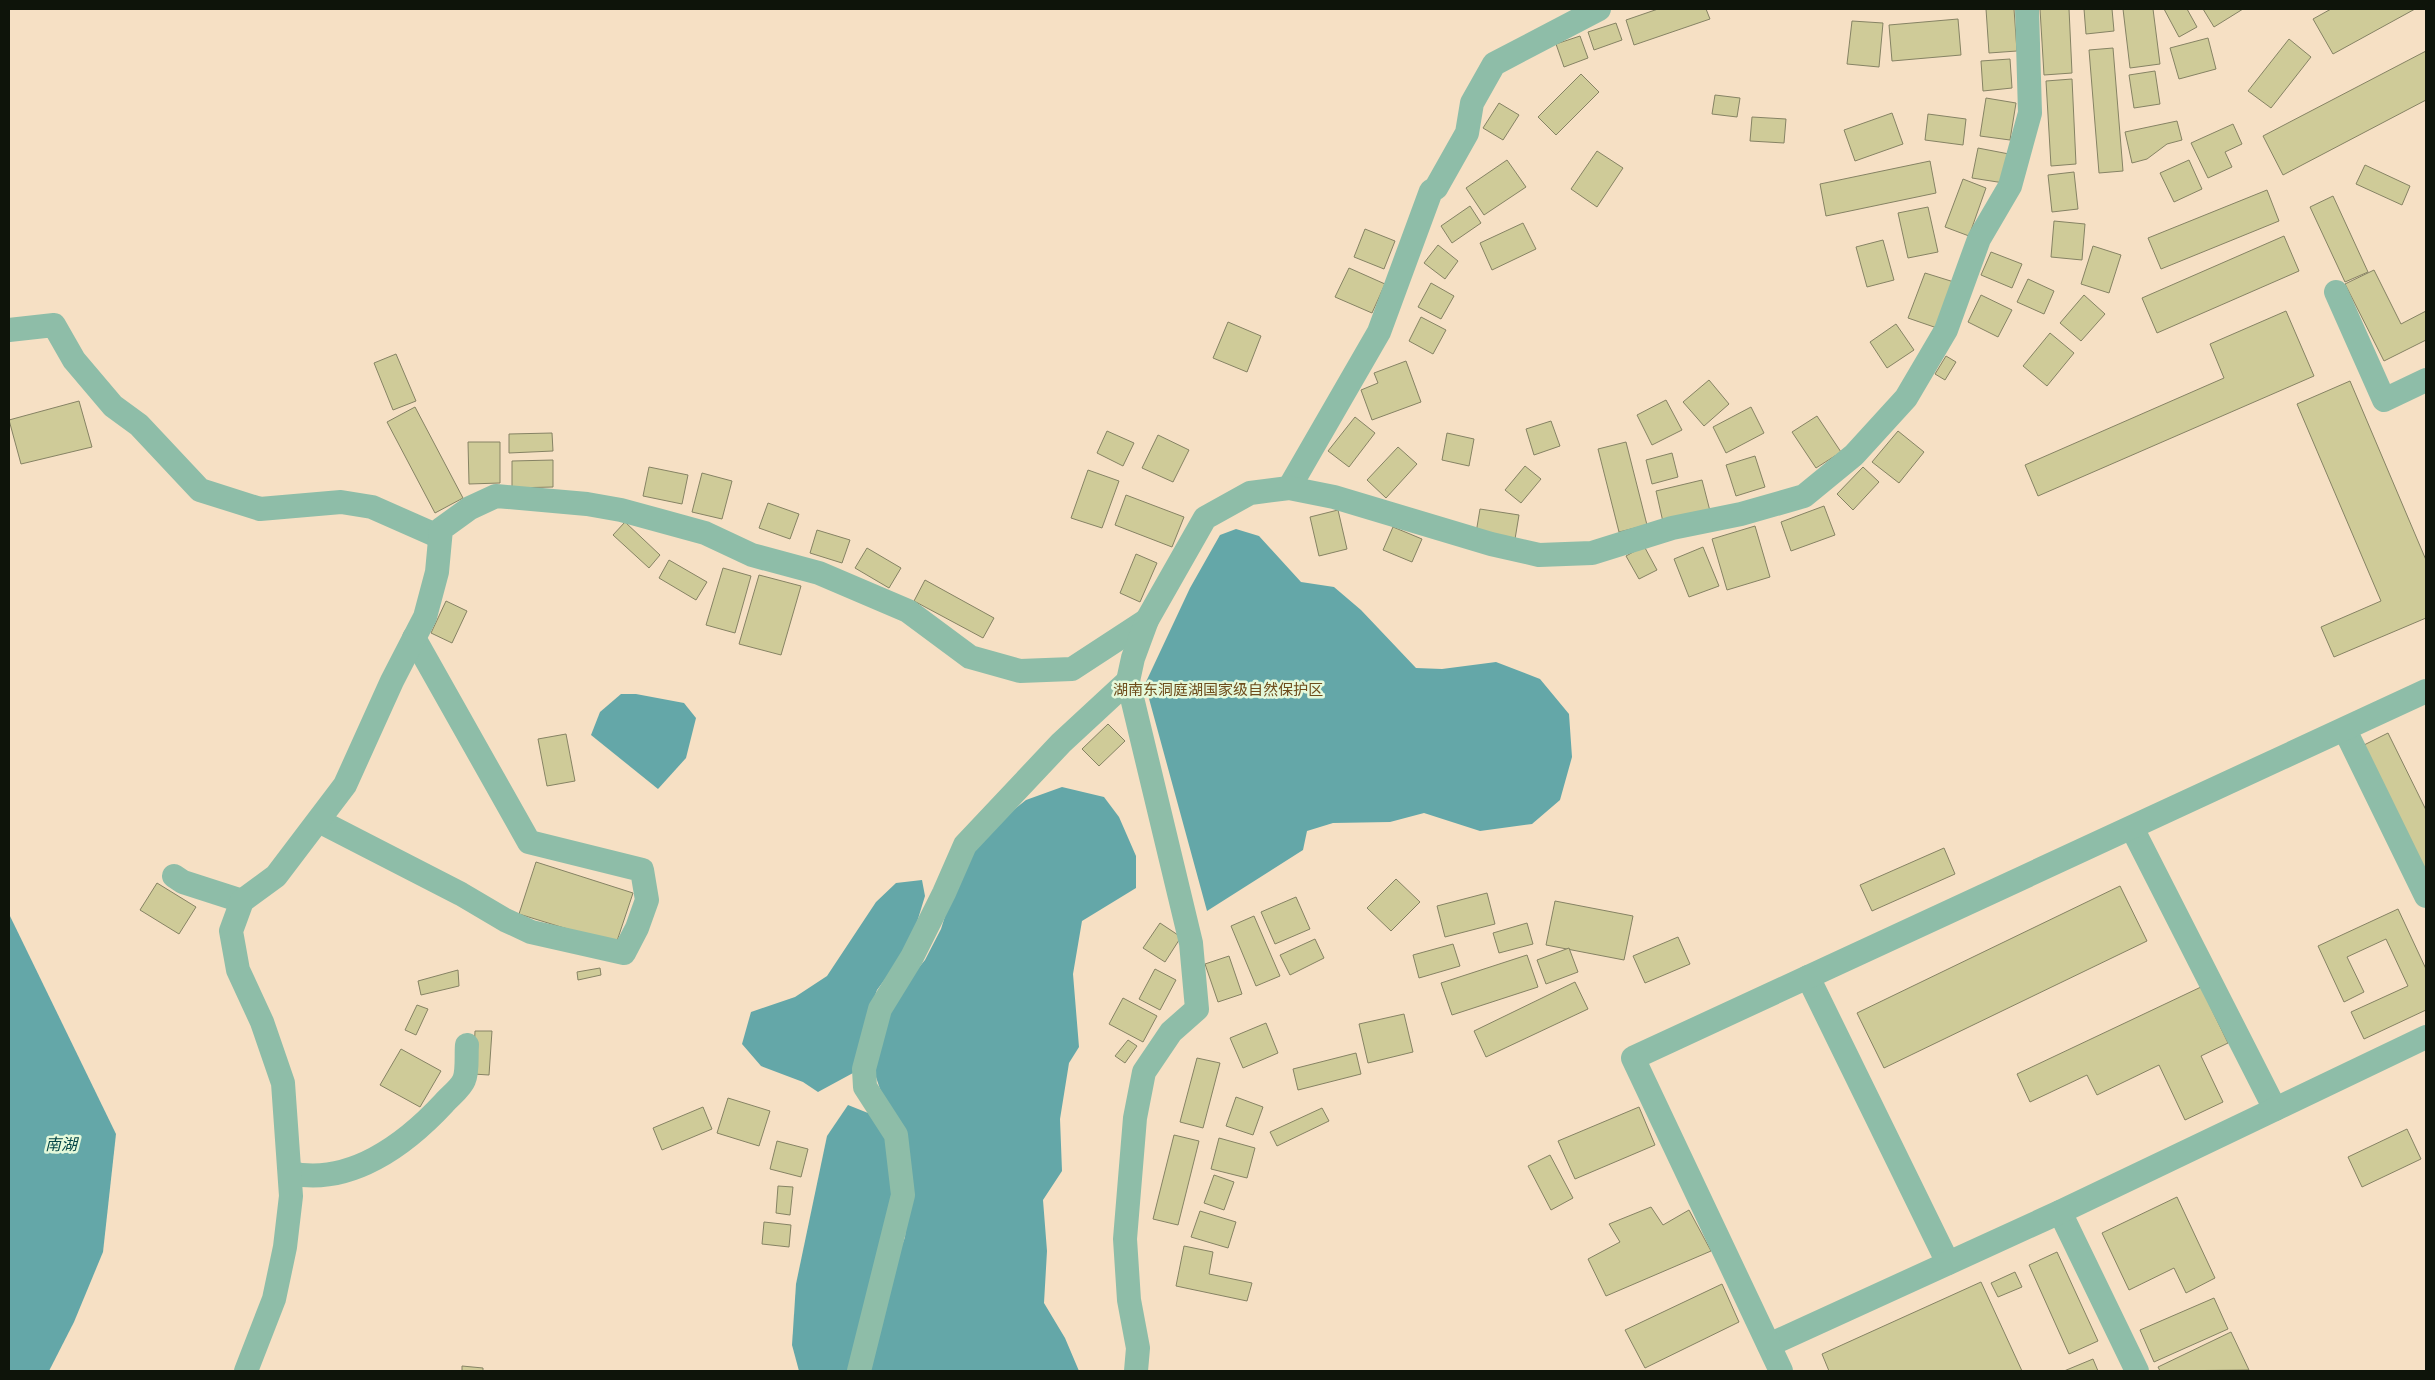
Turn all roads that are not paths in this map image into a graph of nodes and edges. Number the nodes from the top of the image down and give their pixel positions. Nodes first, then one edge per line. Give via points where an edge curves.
1 (1599, 9) edge
2 (2027, 9) edge
3 (2336, 292) dead end
4 (9, 330) edge
5 (2426, 380) edge
6 (1289, 488) junction
7 (440, 537) junction
8 (1147, 620) junction
9 (414, 638) junction
10 (1128, 681) junction
11 (2426, 691) edge
12 (2346, 730) junction
13 (319, 821) junction
14 (2132, 828) junction
15 (174, 876) dead end
16 (2426, 896) edge
17 (242, 901) junction
18 (1808, 977) junction
19 (2426, 1037) edge
20 (467, 1045) dead end
21 (2275, 1109) junction
22 (290, 1173) junction
23 (2060, 1212) junction
24 (1948, 1263) junction
25 (1769, 1345) junction
26 (246, 1371) edge
27 (859, 1371) edge
28 (1136, 1371) edge
29 (1781, 1371) edge
30 (2137, 1371) edge

1 - 6 street via 1494,64 1472,103 1467,133 1436,188 1431,191 1379,332
2 - 6 street via 2030,113 2010,186 1979,239 1946,330 1906,398 1854,455 1804,496 1741,514 1672,528 1592,553 1539,555 1334,497
3 - 5 street via 2384,400
4 - 7 street via 54,325 74,360 113,406 140,426 200,490 260,509 341,502 372,507
6 - 8 street via 1250,493 1205,518
7 - 8 street via 441,529 470,508 496,496 621,510 705,533 752,555 819,573 908,611 970,656 1020,672 1072,668
7 - 9 street via 437,572 424,617
8 - 10 street
9 - 13 street via 345,785
9 - 13 street via 529,842 642,870 647,900 637,928 624,953 531,932
10 - 27 street via 1061,743 965,845 912,957 880,1009 864,1070 865,1087 896,1136 903,1195
10 - 28 street via 1191,943 1197,1009 1171,1032 1144,1072 1135,1118 1125,1239 1129,1300 1138,1348
11 - 12 street
12 - 14 street
12 - 16 street
13 - 17 street via 276,876
14 - 18 street
14 - 21 street
15 - 17 street via 183,882
17 - 22 street via 231,932 238,970 262,1022 282,1083
18 - 24 street
18 - 25 street via 1633,1058
19 - 21 street
20 - 22 street via 465,1079 415,1132 376,1160 336,1173 309,1177
21 - 23 street
22 - 26 street via 291,1196 285,1247 274,1299
23 - 24 street
23 - 30 street
24 - 25 street
25 - 29 street

